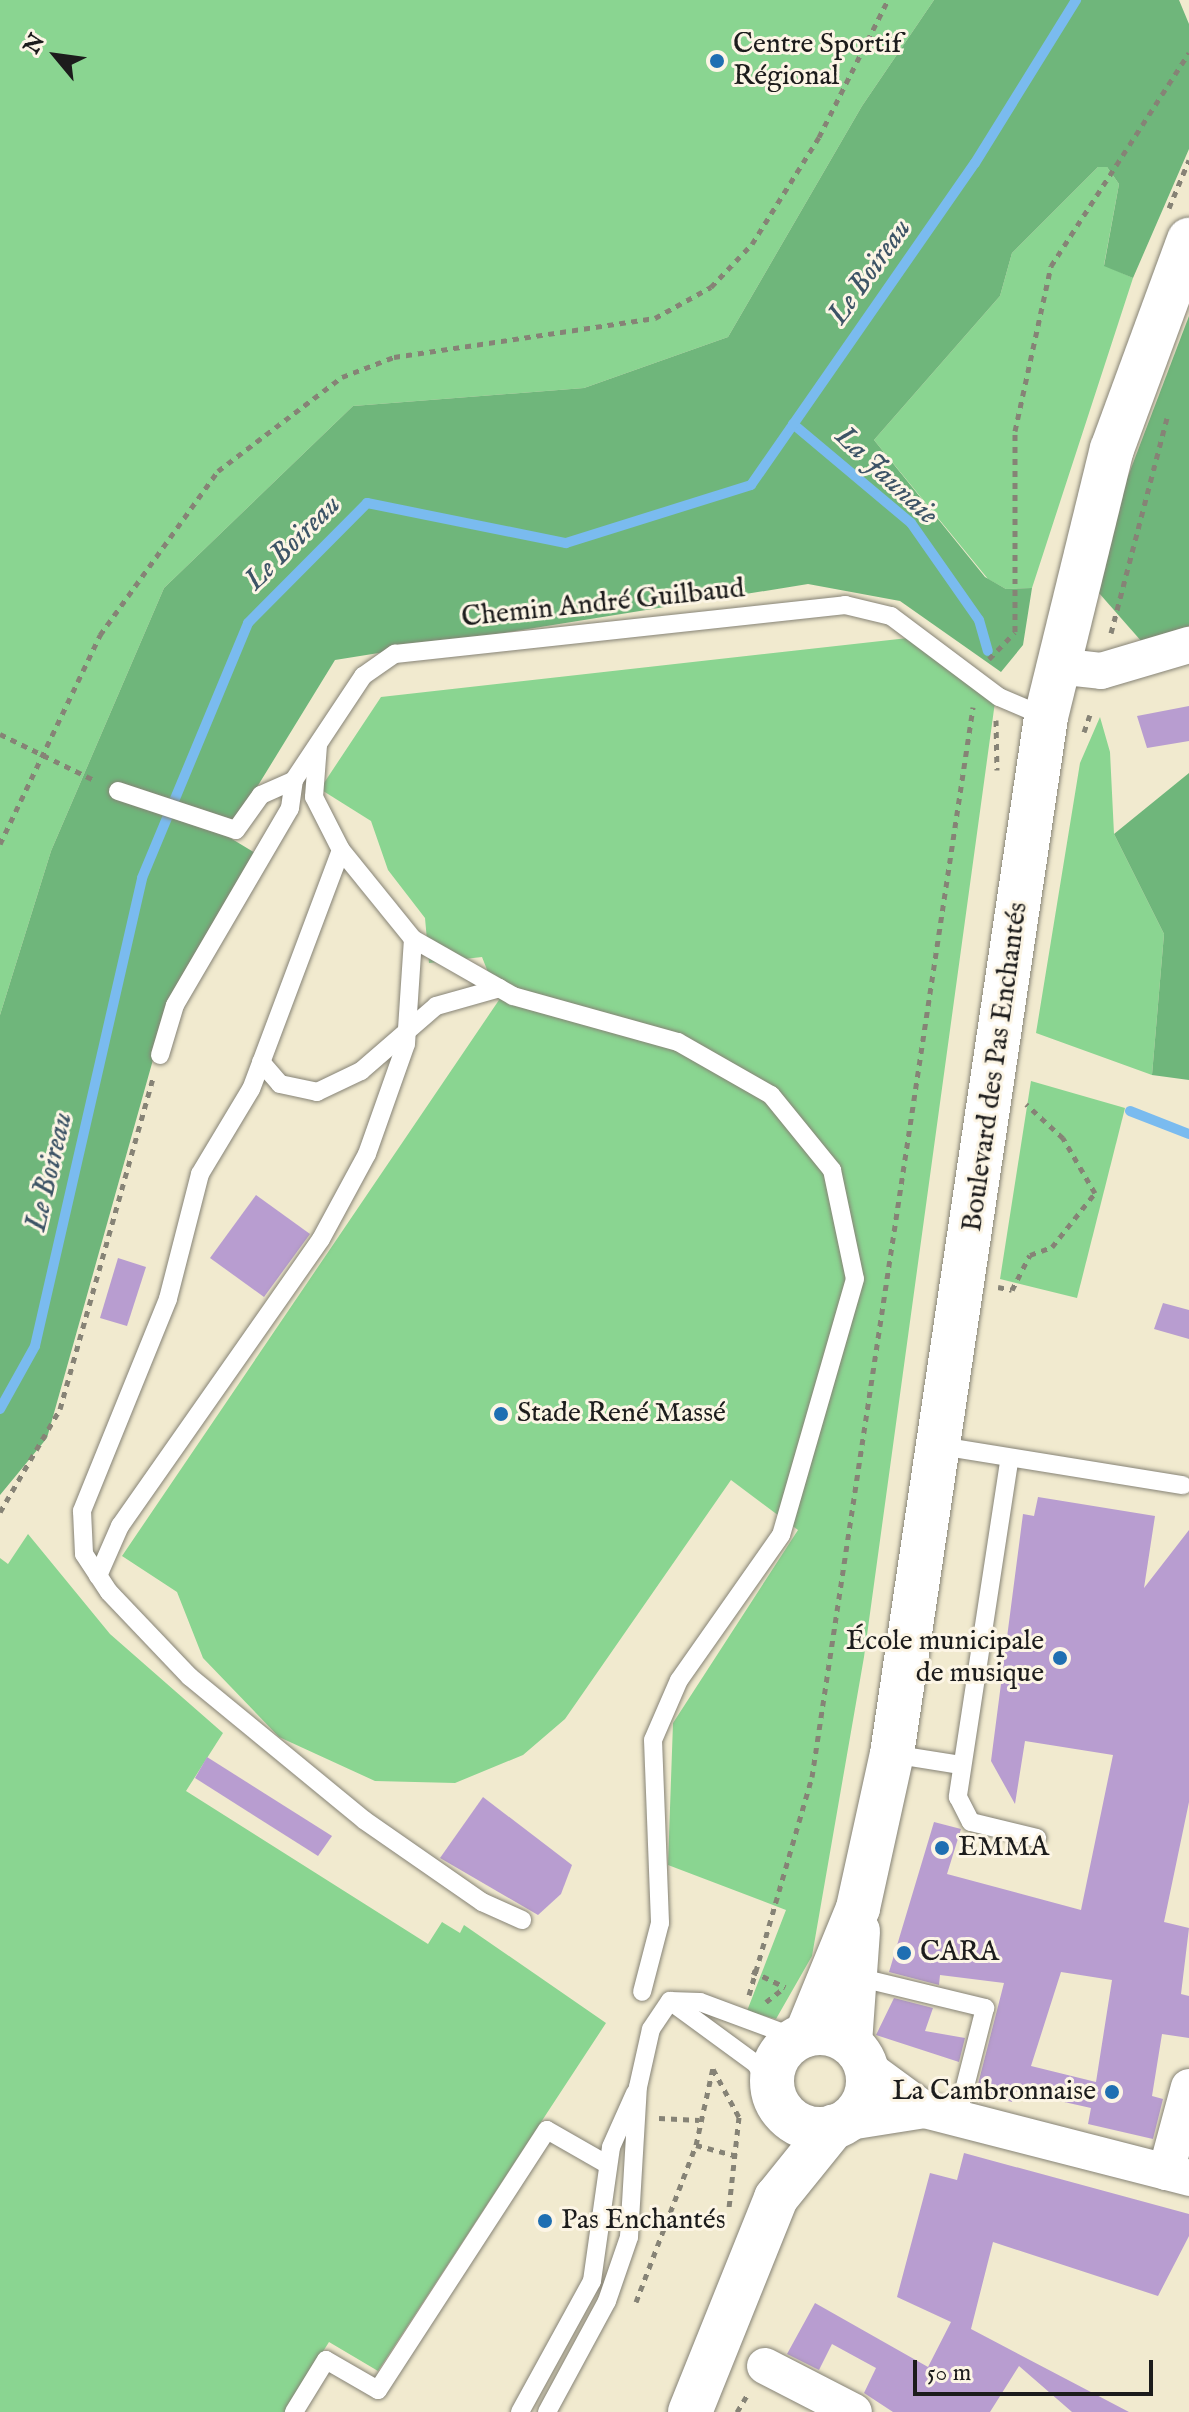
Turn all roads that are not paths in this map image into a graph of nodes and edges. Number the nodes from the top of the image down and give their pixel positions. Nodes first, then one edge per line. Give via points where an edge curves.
1 (1189, 240) edge
2 (1189, 645) edge
3 (1057, 666) junction
4 (1046, 717) junction
5 (318, 745) junction
6 (294, 780) junction
7 (118, 791) road end
8 (341, 850) junction
9 (413, 939) junction
10 (500, 988) junction
11 (408, 1024) junction
12 (160, 1055) road end
13 (261, 1062) junction
14 (941, 1446) junction
15 (1009, 1462) junction
16 (1183, 1485) dead end
17 (98, 1576) junction
18 (892, 1754) junction
19 (961, 1765) junction
20 (1037, 1838) dead end
21 (858, 1908) junction
22 (522, 1920) dead end
23 (857, 1977) junction
24 (642, 1992) dead end
25 (670, 2001) junction
26 (802, 2036) junction
27 (858, 2055) junction
28 (638, 2087) junction
29 (1189, 2087) edge
30 (776, 2099) junction
31 (941, 2114) junction
32 (838, 2125) junction
33 (608, 2165) junction
34 (1178, 2175) edge
35 (776, 2198) junction
36 (765, 2366) dead end
37 (294, 2412) edge
38 (520, 2412) edge
39 (547, 2412) edge
40 (690, 2412) edge
41 (854, 2412) edge

1 - 3 main road, Boulevard des Pas Enchantés via 1112,449
2 - 3 street via 1101,671
3 - 4 main road, Boulevard des Pas Enchantés
4 - 5 lane, Chemin André Guilbaud via 999,697 891,616 845,605 395,654 363,676
4 - 14 main road, Boulevard des Pas Enchantés
5 - 6 lane, Chemin André Guilbaud
5 - 8 lane via 314,797
6 - 7 lane, Chemin André Guilbaud via 261,795 245,825 217,828
6 - 12 lane via 290,808 175,1005
8 - 9 lane
8 - 13 lane
9 - 10 lane
9 - 11 lane
10 - 11 lane via 451,1000
10 - 24 lane via 678,1042 771,1095 832,1170 855,1279 781,1535 679,1680 653,1740 660,1923
11 - 13 lane via 361,1071 317,1092 280,1084
11 - 17 lane via 367,1154 321,1239 120,1526
13 - 17 lane via 200,1174 168,1299 82,1511 84,1554
14 - 15 lane
14 - 18 main road, Boulevard des Pas Enchantés
15 - 16 lane
15 - 19 lane
17 - 22 lane via 190,1677 352,1811 482,1902
18 - 19 lane
18 - 21 main road, Boulevard des Pas Enchantés
19 - 20 lane via 958,1797 971,1822
21 - 23 main road, Boulevard des Pas Enchantés
21 - 26 main road, Boulevard des Pas Enchantés
23 - 27 main road, Boulevard des Pas Enchantés
23 - 31 lane via 979,2000 985,2008
25 - 26 lane via 700,2002
25 - 28 lane via 651,2029
25 - 30 lane via 756,2064
26 - 27 main road
26 - 30 main road, Boulevard des Pas Enchantés via 777,2058
27 - 31 street
27 - 32 main road, Boulevard des Pas Enchantés via 866,2094
28 - 33 lane
28 - 39 lane via 629,2237 607,2301
29 - 34 street
30 - 32 main road via 806,2127
30 - 35 main road, Boulevard des Pas Enchantés
31 - 32 street
31 - 34 street
32 - 35 main road, Boulevard des Pas Enchantés
33 - 37 lane via 547,2130 378,2390 326,2360
33 - 38 lane via 592,2281
35 - 40 main road, Boulevard des Pas Enchantés
36 - 41 street

